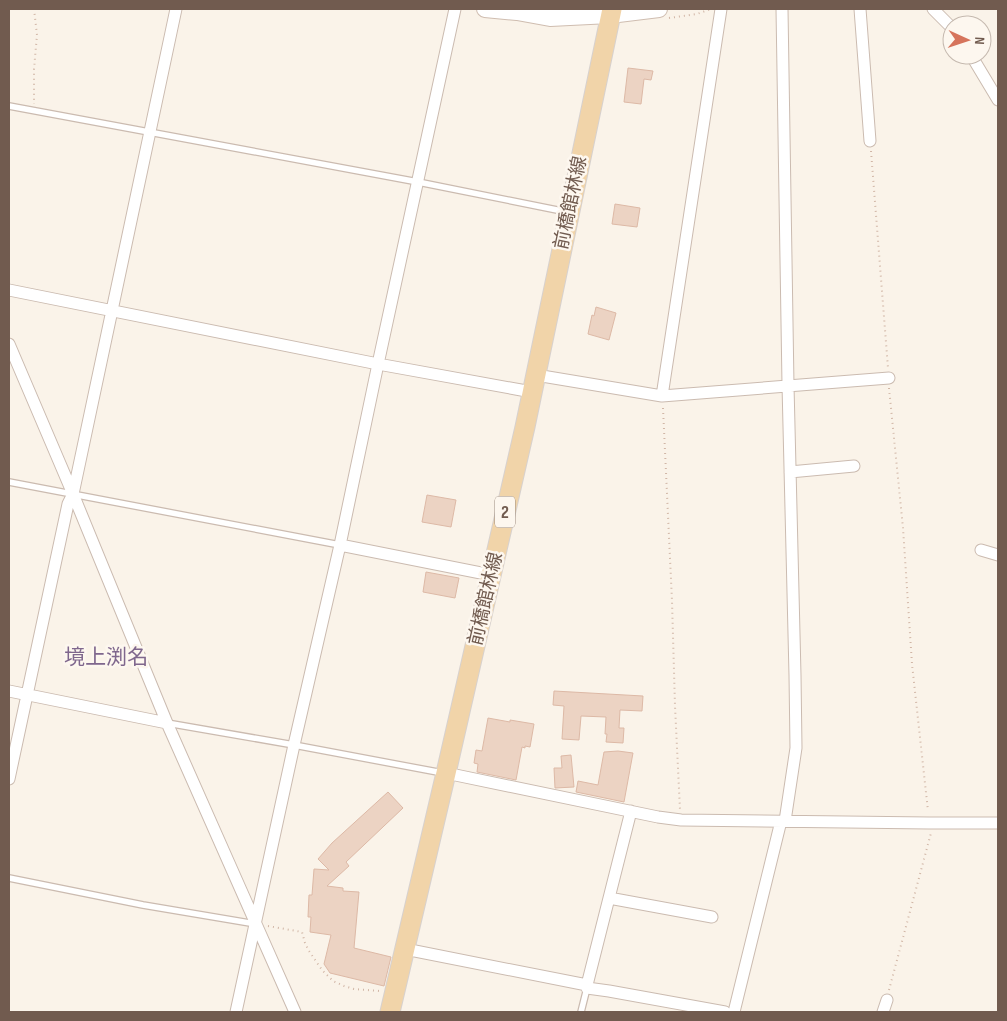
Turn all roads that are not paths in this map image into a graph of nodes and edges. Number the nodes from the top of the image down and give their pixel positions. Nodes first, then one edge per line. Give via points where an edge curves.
1 (176, 9) edge
2 (455, 9) edge
3 (486, 9) edge
4 (721, 9) edge
5 (782, 9) edge
6 (860, 9) edge
7 (933, 9) edge
8 (611, 12) edge
9 (662, 14) edge
10 (942, 18) edge
11 (979, 65) edge
12 (993, 83) edge
13 (998, 100) edge
14 (9, 106) edge
15 (150, 132) junction
16 (870, 141) road end
17 (418, 182) junction
18 (569, 212) junction
19 (9, 290) edge
20 (111, 311) junction
21 (9, 344) edge
22 (378, 364) junction
23 (889, 378) road end
24 (534, 383) junction
25 (788, 385) junction
26 (662, 396) junction
27 (854, 466) dead end
28 (790, 472) junction
29 (9, 482) edge
30 (73, 494) junction
31 (340, 546) junction
32 (981, 550) dead end
33 (998, 555) edge
34 (491, 575) junction
35 (9, 691) edge
36 (27, 694) junction
37 (167, 723) junction
38 (294, 745) junction
39 (446, 773) junction
40 (9, 779) edge
41 (631, 811) junction
42 (783, 821) junction
43 (998, 823) edge
44 (9, 878) edge
45 (609, 898) junction
46 (712, 917) dead end
47 (256, 924) junction
48 (405, 949) junction
49 (587, 986) junction
50 (887, 1000) road end
51 (236, 1012) edge
52 (295, 1012) edge
53 (390, 1012) edge
54 (581, 1012) edge
55 (725, 1012) edge
56 (734, 1012) edge
57 (883, 1012) edge

1 - 15 street
2 - 17 street
3 - 8 main road via 550,18
4 - 26 street
5 - 25 street
6 - 16 street
7 - 10 street
8 - 9 main road
8 - 18 main road, 前橋館林線 / 2
11 - 12 street
12 - 13 street
14 - 15 lane
15 - 17 lane
15 - 20 street
17 - 18 lane
17 - 22 street
18 - 24 main road, 前橋館林線 / 2
19 - 20 street
20 - 22 street
20 - 30 street
21 - 30 street
22 - 24 street
22 - 31 street
23 - 25 street
24 - 26 street
24 - 34 main road, 前橋館林線 / 2
25 - 26 street
25 - 28 street
27 - 28 street
28 - 42 street via 796,748
29 - 30 lane
30 - 31 lane
30 - 36 street via 68,504
30 - 37 street
31 - 34 street
31 - 38 street
32 - 33 street
34 - 39 main road, 前橋館林線 / 2
35 - 36 street
36 - 37 street
36 - 40 street
37 - 38 lane
37 - 47 street
38 - 39 lane
38 - 47 street
39 - 41 street
39 - 48 main road, 前橋館林線 / 2
41 - 42 street via 680,820
41 - 45 street
42 - 43 street
42 - 56 street
44 - 47 lane
45 - 46 street
45 - 49 street
47 - 51 street
47 - 52 street
48 - 49 street
48 - 53 main road, 前橋館林線 / 2
49 - 54 lane
49 - 55 street
50 - 57 street

